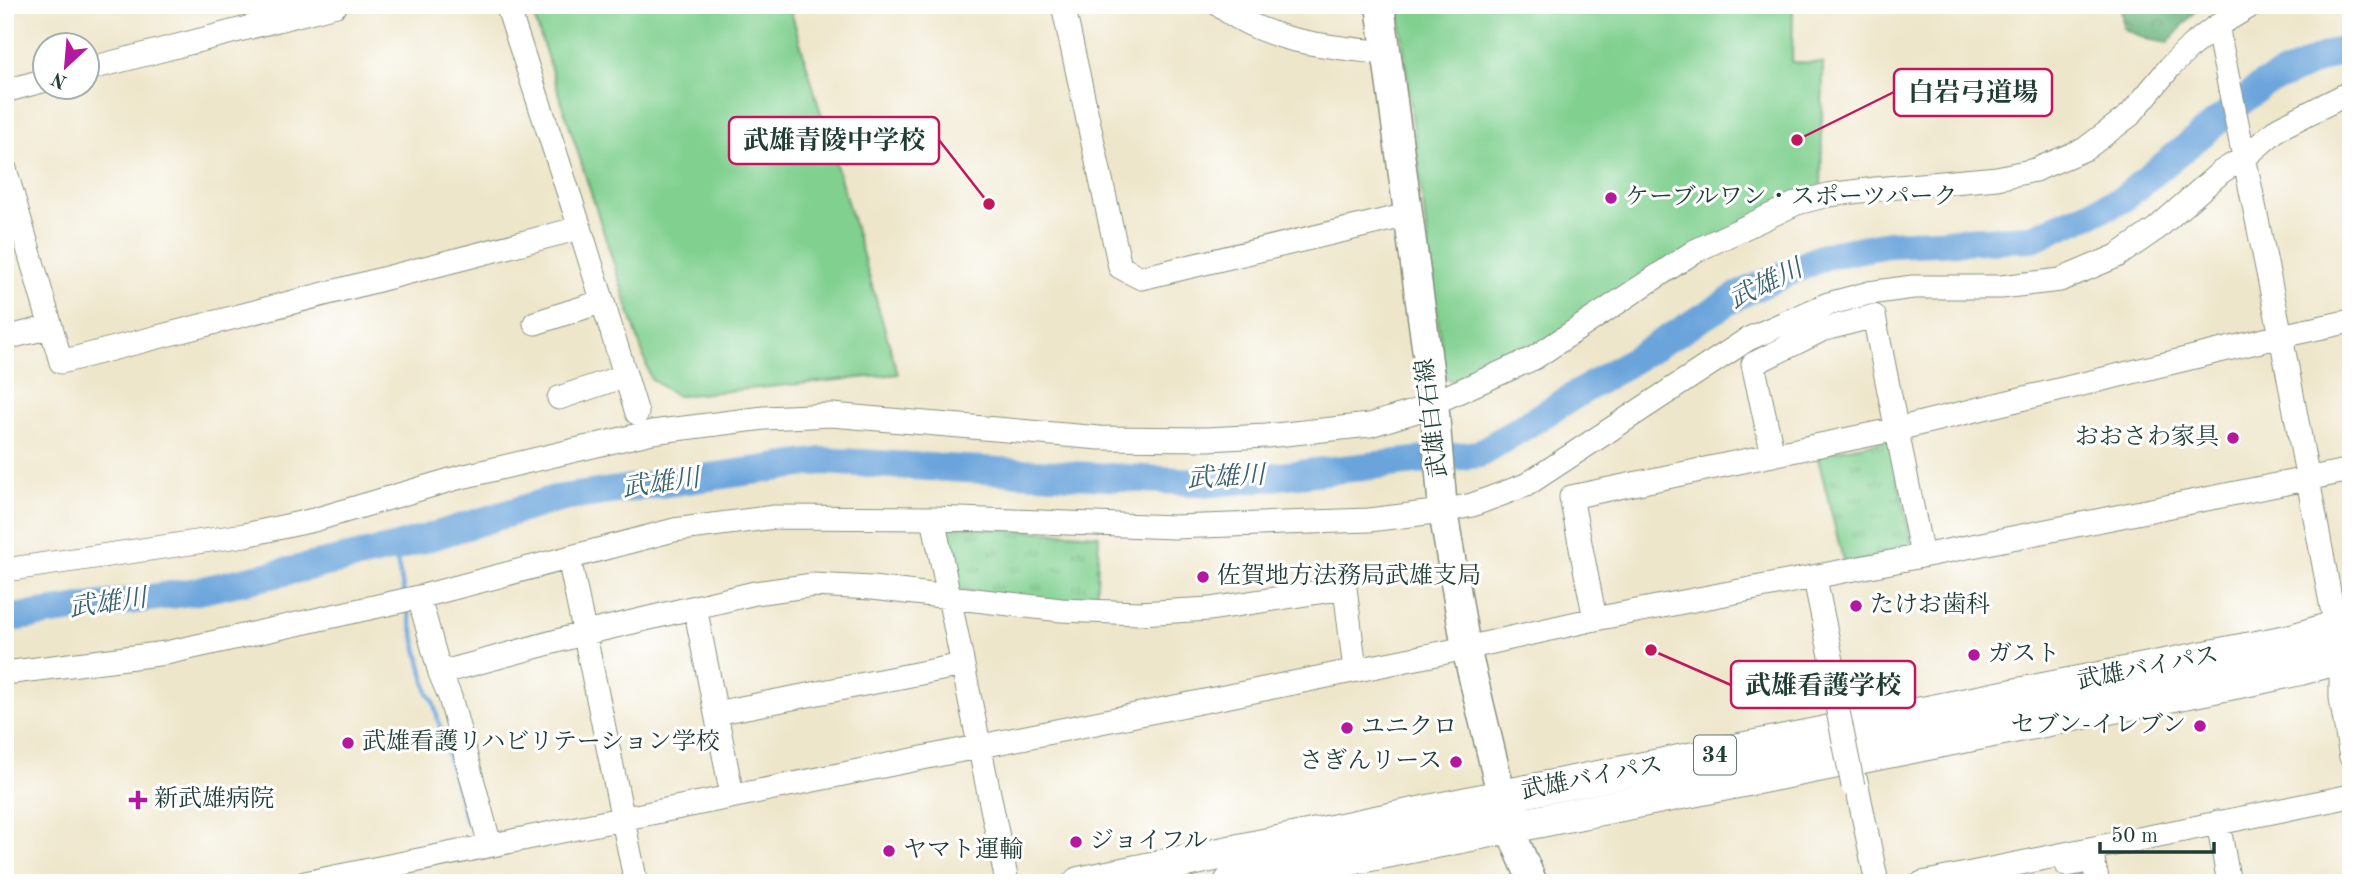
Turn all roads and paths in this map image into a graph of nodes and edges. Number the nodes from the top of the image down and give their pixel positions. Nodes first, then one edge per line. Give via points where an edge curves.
1 (336, 5) edge
2 (507, 5) edge
3 (1063, 5) edge
4 (1219, 5) edge
5 (1380, 5) edge
6 (2252, 5) edge
7 (2217, 26) junction
8 (1386, 53) junction
9 (102, 65) edge
10 (32, 84) edge
11 (5, 91) edge
12 (2351, 92) edge
13 (2244, 149) junction
14 (5, 169) edge
15 (1408, 215) junction
16 (580, 228) junction
17 (601, 302) junction
18 (2351, 321) edge
19 (535, 323) dead end
20 (51, 327) junction
21 (2281, 335) junction
22 (5, 338) edge
23 (624, 376) junction
24 (559, 398) dead end
25 (1434, 408) junction
26 (636, 412) dead end
27 (1898, 429) junction
28 (1773, 455) junction
29 (2351, 470) edge
30 (2307, 479) junction
31 (1443, 510) junction
32 (933, 517) junction
33 (1922, 556) junction
34 (569, 558) junction
35 (5, 570) edge
36 (1811, 578) junction
37 (948, 596) junction
38 (419, 597) junction
39 (695, 607) junction
40 (1593, 610) junction
41 (586, 633) junction
42 (1472, 639) junction
43 (2346, 648) edge
44 (962, 664) junction
45 (1355, 670) junction
46 (5, 673) edge
47 (440, 673) junction
48 (716, 713) junction
49 (979, 745) junction
50 (2351, 757) edge
51 (1852, 789) junction
52 (732, 795) junction
53 (1502, 796) junction
54 (2351, 796) edge
55 (623, 818) junction
56 (2218, 822) junction
57 (1509, 827) junction
58 (490, 845) junction
59 (2102, 846) junction
60 (1006, 877) dead end
61 (305, 883) edge
62 (636, 883) edge
63 (1079, 883) edge
64 (1230, 883) edge
65 (1533, 883) edge
66 (1865, 883) edge
67 (1877, 883) edge
68 (1922, 883) edge
69 (1984, 883) edge
70 (2098, 883) edge
71 (2110, 883) edge
72 (2229, 883) edge

1 - 9 street
2 - 16 street
3 - 15 street via 1121,267 1141,278
4 - 8 street via 1242,22 1304,44
5 - 8 main road, 武雄白石線
6 - 7 street
7 - 13 street
7 - 25 street via 2170,67 2130,115 2085,149 2016,174 1828,195 1797,203 1695,251 1534,358
8 - 15 main road, 武雄白石線
10 - 11 street
12 - 13 street
13 - 21 street
13 - 31 street via 2156,229 2117,256 2060,280 2001,287 1913,287 1828,304 1748,339 1526,485 1472,505
14 - 20 street
15 - 25 main road, 武雄白石線
16 - 17 street
16 - 20 street via 61,362
17 - 19 street
17 - 23 street
18 - 21 street
20 - 22 street
21 - 27 street
21 - 30 street
23 - 24 street
23 - 26 street
25 - 31 main road, 武雄白石線
25 - 35 street via 1370,425 1207,439 1100,438 832,415 764,418 652,432 246,535
27 - 28 street
27 - 28 street via 1874,316 1822,330 1753,364
27 - 33 street
28 - 40 street via 1571,497
29 - 30 street
30 - 33 street
30 - 43 street
31 - 32 street via 1369,520 1174,527
31 - 42 main road, 武雄白石線
32 - 34 street via 775,517 674,530
32 - 37 street
33 - 36 street
34 - 38 street
34 - 41 street
36 - 40 street
36 - 51 street, bridge
37 - 39 street via 813,585
37 - 44 street
37 - 45 street via 1061,610 1139,613 1210,609 1345,588
38 - 46 street via 166,653
38 - 47 street
39 - 41 street
39 - 48 street
40 - 42 street
41 - 47 street
41 - 55 street
42 - 45 street
42 - 53 main road, 武雄白石線
43 - 50 street via 2341,698
43 - 53 highway, 武雄バイパス / 34 via 2279,643
43 - 57 highway, 武雄バイパス / 34 via 2300,669 2269,676
44 - 48 street
44 - 49 street
45 - 49 street
47 - 58 street
48 - 52 street
49 - 52 street
49 - 60 street
51 - 66 street
51 - 67 street
52 - 55 street
53 - 57 main road, 武雄白石線
53 - 63 highway, 武雄バイパス / 34
54 - 56 street
55 - 58 street
55 - 62 street
56 - 59 street
56 - 72 street
57 - 64 highway, 武雄バイパス / 34
57 - 65 main road, 武雄白石線
58 - 61 street
59 - 68 street
59 - 71 street
69 - 70 street via 2093,860

